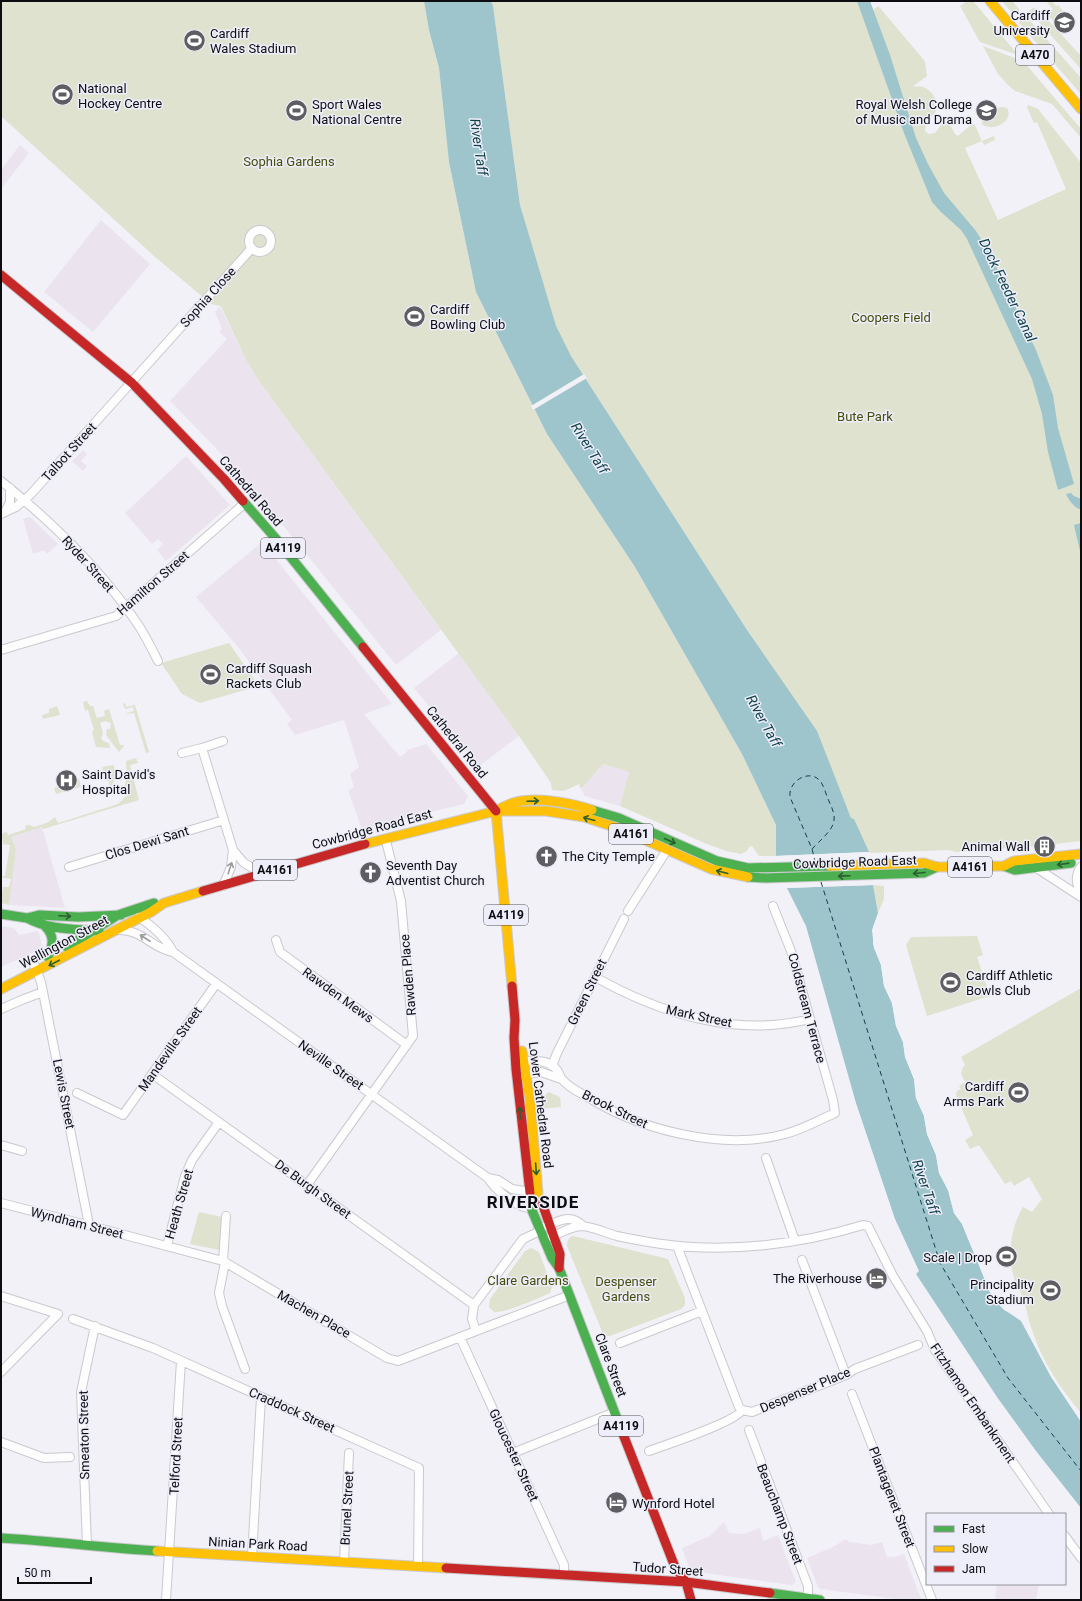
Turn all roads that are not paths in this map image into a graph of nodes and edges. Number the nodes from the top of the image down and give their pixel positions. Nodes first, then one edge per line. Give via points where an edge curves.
1 (990, 1) edge
2 (1081, 109) edge
3 (252, 248) junction
4 (1, 275) edge
5 (132, 383) junction
6 (1, 481) edge
7 (10, 488) junction
8 (24, 500) junction
9 (245, 503) junction
10 (3, 513) edge
11 (126, 608) junction
12 (1, 650) edge
13 (158, 661) dead end
14 (223, 741) dead end
15 (202, 748) junction
16 (182, 753) dead end
17 (496, 811) junction
18 (224, 820) junction
19 (388, 849) dead end
20 (233, 850) junction
21 (667, 850) junction
22 (1081, 854) edge
23 (1057, 856) junction
24 (1020, 861) junction
25 (1081, 862) edge
26 (1004, 866) junction
27 (69, 867) dead end
28 (937, 867) junction
29 (1046, 867) junction
30 (1081, 867) edge
31 (1036, 868) junction
32 (263, 874) junction
33 (1049, 876) junction
34 (224, 886) junction
35 (1081, 896) edge
36 (164, 904) junction
37 (773, 906) dead end
38 (1, 914) edge
39 (118, 914) junction
40 (139, 917) junction
41 (27, 918) junction
42 (45, 926) junction
43 (93, 930) junction
44 (116, 930) junction
45 (276, 940) dead end
46 (173, 952) junction
47 (48, 957) junction
48 (35, 968) junction
49 (595, 977) junction
50 (1, 979) edge
51 (216, 984) junction
52 (1, 989) edge
53 (43, 992) junction
54 (1, 1009) edge
55 (810, 1019) junction
56 (407, 1045) junction
57 (520, 1062) junction
58 (552, 1066) junction
59 (152, 1074) junction
60 (526, 1074) junction
61 (517, 1076) junction
62 (562, 1078) junction
63 (77, 1093) dead end
64 (372, 1094) junction
65 (834, 1113) joint
66 (219, 1122) junction
67 (1, 1146) edge
68 (22, 1151) dead end
69 (766, 1158) dead end
70 (488, 1178) junction
71 (307, 1184) junction
72 (534, 1193) junction
73 (1, 1203) edge
74 (542, 1203) junction
75 (530, 1208) junction
76 (226, 1216) dead end
77 (549, 1224) junction
78 (87, 1225) junction
79 (583, 1226) junction
80 (539, 1233) junction
81 (553, 1236) junction
82 (795, 1241) junction
83 (167, 1246) junction
84 (677, 1246) junction
85 (802, 1260) dead end
86 (224, 1262) junction
87 (559, 1268) junction
88 (570, 1295) junction
89 (1, 1296) edge
90 (474, 1305) junction
91 (702, 1311) junction
92 (73, 1319) dead end
93 (95, 1326) junction
94 (476, 1331) junction
95 (460, 1337) junction
96 (620, 1343) dead end
97 (918, 1345) dead end
98 (181, 1361) junction
99 (245, 1369) dead end
100 (1, 1372) edge
101 (846, 1375) junction
102 (852, 1394) dead end
103 (262, 1397) junction
104 (742, 1410) junction
105 (615, 1412) junction
106 (749, 1430) dead end
107 (1, 1442) edge
108 (649, 1451) dead end
109 (349, 1453) dead end
110 (513, 1453) junction
111 (70, 1457) dead end
112 (1048, 1513) edge
113 (1066, 1537) edge
114 (1, 1538) edge
115 (87, 1545) junction
116 (170, 1552) junction
117 (252, 1557) junction
118 (1081, 1558) edge
119 (344, 1562) junction
120 (418, 1566) junction
121 (514, 1573) joint
122 (564, 1574) junction
123 (686, 1582) junction
124 (926, 1585) edge
125 (926, 1585) edge
126 (808, 1598) junction
127 (166, 1600) edge
128 (691, 1600) edge
129 (820, 1600) edge
130 (932, 1600) edge

1 - 2 main road, A470
3 - 3 street, Sophia Close via 251,236 255,232 260,230 270,236 269,248 261,252
3 - 5 street, Sophia Close
4 - 5 main road, Cathedral Road / A4119
5 - 8 street, Talbot Street
5 - 9 main road, Cathedral Road / A4119
6 - 7 street, Ryder Street
7 - 8 street, Ryder Street
7 - 10 street via 10,502
8 - 10 street, Talbot Street
8 - 11 street, Ryder Street via 72,546
9 - 11 street, Hamilton Street
9 - 17 main road, Cathedral Road / A4119
11 - 12 street, Hamilton Street via 112,618
11 - 13 street, Ryder Street via 142,630
14 - 15 street
15 - 16 street
15 - 18 street
21 -> 17 main road, Cowbridge Road East / A4161 via 618,828 584,817 546,811
17 -> 28 main road, Cowbridge Road East / A4161 via 513,803 527,801 547,801 576,806 619,818 717,861 742,867 924,863
17 - 32 main road, Cowbridge Road East / A4161 via 384,838
17 - 57 main road, Lower Cathedral Road / A4119 via 515,1020 514,1038
18 - 20 street
18 - 27 street, Clos Dewi Sant
19 - 56 street, Rawden Place via 401,901 413,1036
20 - 32 street via 244,863
34 -> 20 street via 231,867
28 -> 21 main road, Cowbridge Road East / A4161 via 924,873 749,877 699,864
21 - 49 street, Green Street via 626,915
22 - 23 main road, A4161
23 - 24 main road, A4161
23 - 29 street via 1051,859
24 - 26 main road, A4161
24 - 31 street
25 -> 29 main road, A4161
26 - 28 main road, A4161
26 - 31 main road, A4161 via 1015,870
29 - 31 main road, A4161
29 - 33 street
30 - 35 street via 1076,879
31 - 33 street
32 - 34 main road, Cowbridge Road East / A4161
33 - 35 street
34 - 36 main road, Cowbridge Road East / A4161
36 - 39 main road, Cowbridge Road East / A4161 via 154,902
36 - 40 main road, Cowbridge Road East / A4161
37 - 55 street, Coldstream Terrace via 791,951
38 - 41 main road, Cowbridge Road East
39 - 40 main road, Cowbridge Road East
41 -> 39 main road, Cowbridge Road East via 39,915 78,917
39 - 43 main road, Wellington Street / A4161
40 - 44 main road, Wellington Street / A4161
40 - 46 street, Neville Street via 169,944
41 - 42 main road, Cowbridge Road East
42 - 43 main road, Cowbridge Road East
42 - 47 main road via 54,938
43 - 44 main road, Cowbridge Road East
43 - 47 main road, Wellington Street / A4161
46 -> 44 street, Neville Street via 165,951 136,932
44 -> 48 main road, Wellington Street / A4161
45 - 56 street, Rawden Mews via 280,952
46 - 51 street, Neville Street
47 - 48 main road, Wellington Street / A4161
48 - 50 main road, Wellington Street / A4161
48 - 52 main road, Wellington Street / A4161
48 - 53 street, Lewis Street
49 - 55 street, Mark Street via 667,1010 727,1024 768,1026
49 - 58 street, Green Street
51 - 59 street, Mandeville Street
51 - 64 street, Neville Street
53 - 54 street
53 - 78 street, Lewis Street
55 - 65 street, Coldstream Terrace
56 - 64 street, Rawden Place
57 - 58 street via 540,1061
57 - 60 main road, Lower Cathedral Road / A4119
57 - 61 main road, Lower Cathedral Road / A4119
58 - 62 street, Brook Street
59 - 63 street, Mandeville Street via 123,1115
59 - 66 street, De Burgh Street
60 - 61 street, Brook Street
60 - 62 street, Brook Street via 541,1072
60 -> 72 main road, Lower Cathedral Road / A4119 via 530,1100
72 -> 61 main road, Lower Cathedral Road / A4119
62 - 65 street, Brook Street via 592,1100 627,1118 698,1137 771,1137 793,1131
64 - 70 street, Neville Street
64 - 71 street, Rawden Place
66 - 71 street, De Burgh Street
66 - 83 street, Heath Street via 192,1160 185,1176
67 - 68 street
69 - 82 street
70 - 72 street, Neville Street via 498,1180 512,1189
70 - 75 street, Neville Street via 493,1186 522,1208
71 - 90 street, De Burgh Street
72 - 74 main road, Clare Street / A4119 via 542,1198
72 - 75 main road, Clare Street / A4119 via 526,1197
73 - 78 street, Wyndham Street
74 - 75 main road via 536,1209
74 - 77 main road, Clare Street / A4119
75 - 80 main road, Clare Street / A4119
76 - 86 street
77 - 79 street via 569,1218
77 - 80 street
77 - 81 main road, Clare Street / A4119
78 - 83 street, Wyndham Street
79 - 81 street via 570,1228
79 - 84 street via 618,1236
80 - 81 street
80 - 87 main road, Clare Street / A4119
80 - 90 street via 528,1236 520,1243
81 - 87 main road, Clare Street / A4119 via 560,1254
82 - 84 street via 727,1248
82 - 112 street, Fitzhamon Embankment via 868,1226 892,1276 935,1350
83 - 86 street, Machen Place
84 - 91 street
85 - 101 street
86 - 95 street, Machen Place via 393,1360 402,1360
86 - 99 street via 220,1293 222,1306
87 - 88 main road, Clare Street / A4119
88 - 94 street
88 - 105 main road, Clare Street / A4119
89 - 100 street via 58,1314
90 - 94 street via 472,1319
91 - 96 street
91 - 104 street
92 - 93 street, Craddock Street
93 - 98 street, Craddock Street
93 - 115 street, Smeaton Street via 81,1392
94 - 95 street, Machen Place
95 - 110 street, Gloucester Street
97 - 101 street, Despenser Place via 855,1369
98 - 103 street, Craddock Street
98 - 116 street, Telford Street
101 - 104 street, Despenser Place via 752,1412
102 - 125 street, Plantagenet Street
103 - 117 street
103 - 120 street, Craddock Street via 419,1468
104 - 108 street, Despenser Place via 740,1415
105 - 110 street
105 - 123 main road, Clare Street / A4119 via 675,1567
106 - 126 street, Beauchamp Street via 808,1586
107 - 111 street via 44,1458
109 - 119 street, Brunel Street
110 - 122 street, Gloucester Street via 564,1565
113 - 118 street
114 - 115 main road, Ninian Park Road
115 - 116 main road, Ninian Park Road
116 - 117 main road, Ninian Park Road
116 - 127 street, Telford Street
117 - 119 main road, Ninian Park Road
119 - 120 main road, Ninian Park Road
120 - 121 main road, Ninian Park Road
121 - 122 main road, Tudor Street
122 - 123 main road, Tudor Street
123 - 126 main road, Tudor Street
123 - 128 main road, A4119
124 - 130 street, Plantagenet Street
126 - 129 main road, Tudor Street

